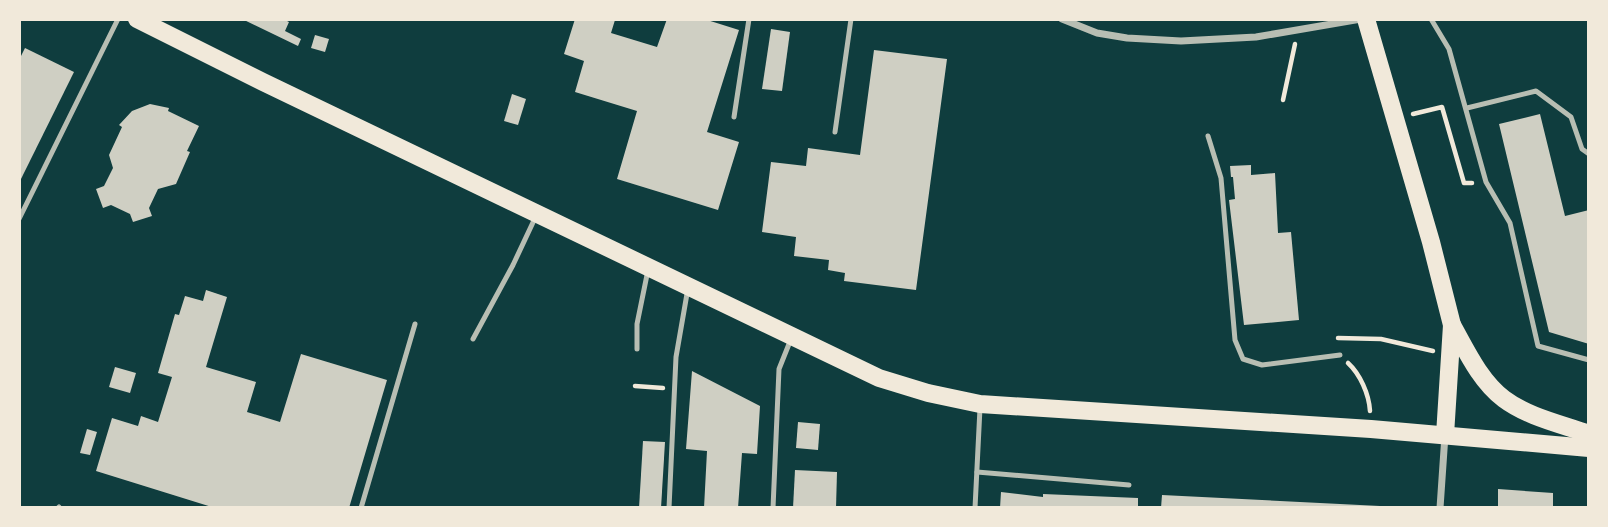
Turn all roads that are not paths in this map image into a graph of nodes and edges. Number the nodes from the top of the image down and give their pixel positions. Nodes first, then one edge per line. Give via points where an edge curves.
1 (118, 19) edge
2 (137, 19) edge
3 (749, 19) edge
4 (851, 19) edge
5 (1062, 19) edge
6 (1364, 19) edge
7 (1431, 19) edge
8 (1467, 108) junction
9 (734, 117) dead end
10 (835, 132) dead end
11 (1208, 136) dead end
12 (1589, 154) edge
13 (537, 213) junction
14 (19, 219) edge
15 (648, 267) junction
16 (688, 285) junction
17 (415, 324) dead end
18 (1452, 325) junction
19 (792, 336) junction
20 (473, 339) dead end
21 (637, 349) dead end
22 (1340, 355) road end
23 (1589, 360) edge
24 (981, 404) junction
25 (1445, 435) junction
26 (1589, 435) edge
27 (1589, 448) edge
28 (977, 472) junction
29 (1129, 485) dead end
30 (361, 508) edge
31 (669, 508) edge
32 (773, 508) edge
33 (975, 508) edge
34 (1440, 508) edge

1 - 14 lane
2 - 13 main road
3 - 9 lane
4 - 10 lane
5 - 6 street via 1097,33 1181,40 1256,37
6 - 18 main road
7 - 8 lane via 1449,49
8 - 12 lane via 1536,91 1571,117
8 - 23 lane via 1486,182 1510,223 1538,346
11 - 22 lane via 1221,178 1235,340 1243,359 1262,365
13 - 15 main road
13 - 20 lane
15 - 16 main road
15 - 21 lane
16 - 19 main road
16 - 31 lane via 676,357
17 - 30 lane
18 - 25 main road
18 - 26 main road via 1479,372 1502,398
19 - 24 main road via 879,378
19 - 32 lane via 779,369
24 - 25 main road
24 - 28 lane
25 - 27 main road
25 - 34 street
28 - 29 lane
28 - 33 lane

